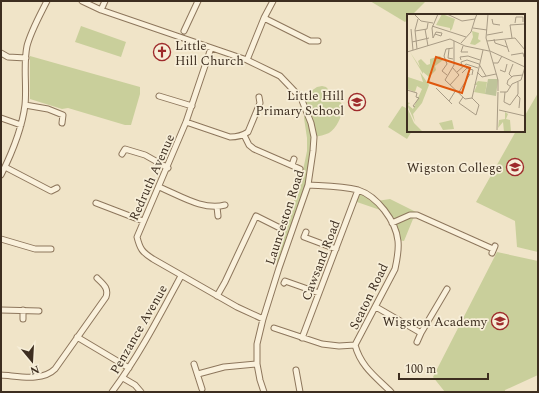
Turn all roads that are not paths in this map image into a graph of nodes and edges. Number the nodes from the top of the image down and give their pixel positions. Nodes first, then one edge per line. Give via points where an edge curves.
1 (47, 1) edge
2 (82, 1) edge
3 (105, 1) edge
4 (198, 1) edge
5 (273, 1) edge
6 (101, 10) junction
7 (264, 18) junction
8 (184, 30) dead end
9 (318, 41) dead end
10 (211, 48) junction
11 (1, 53) edge
12 (26, 58) junction
13 (247, 60) junction
14 (159, 96) dead end
15 (259, 97) dead end
16 (25, 105) junction
17 (192, 106) junction
18 (1, 118) edge
19 (186, 122) junction
20 (62, 124) dead end
21 (20, 125) junction
22 (244, 135) junction
23 (122, 154) dead end
24 (294, 159) dead end
25 (292, 165) junction
26 (5, 166) junction
27 (168, 168) junction
28 (300, 169) dead end
29 (1, 175) edge
30 (308, 185) junction
31 (159, 186) junction
32 (57, 188) dead end
33 (358, 190) junction
34 (96, 203) dead end
35 (225, 205) dead end
36 (217, 207) junction
37 (218, 216) dead end
38 (143, 221) junction
39 (392, 223) junction
40 (280, 228) dead end
41 (306, 232) dead end
42 (1, 239) edge
43 (51, 249) dead end
44 (336, 249) junction
45 (494, 249) dead end
46 (181, 276) junction
47 (97, 278) dead end
48 (285, 280) dead end
49 (447, 289) dead end
50 (319, 293) junction
51 (217, 296) junction
52 (376, 308) junction
53 (1, 310) edge
54 (23, 310) junction
55 (39, 311) dead end
56 (22, 319) dead end
57 (263, 319) junction
58 (274, 328) dead end
59 (421, 333) junction
60 (77, 337) junction
61 (302, 338) junction
62 (417, 342) dead end
63 (355, 345) junction
64 (194, 364) dead end
65 (257, 364) junction
66 (129, 368) junction
67 (296, 370) dead end
68 (198, 374) junction
69 (1, 375) edge
70 (123, 378) junction
71 (202, 389) dead end
72 (112, 392) edge
73 (141, 392) edge
74 (264, 392) edge
75 (300, 392) edge
76 (391, 392) edge

1 - 12 street via 30,38
2 - 6 street, Launceston Road
3 - 6 street
4 - 8 street
5 - 7 street
6 - 10 street, Launceston Road
7 - 9 street via 311,44
7 - 13 street
10 - 13 street, Launceston Road
10 - 17 street, Redruth Avenue
11 - 12 street via 8,57
12 - 16 street
13 - 30 street, Launceston Road via 280,76 301,98 314,137
14 - 17 street
15 - 22 street via 260,103 248,132
16 - 20 street via 64,115
16 - 21 street
17 - 19 street, Redruth Avenue
18 - 21 street
19 - 22 street via 230,137
19 - 27 street, Redruth Avenue
21 - 26 street
22 - 25 street via 254,149
23 - 27 street via 125,149 145,155
24 - 25 street
25 - 28 street
26 - 29 street
26 - 32 street via 51,193
27 - 31 street, Redruth Avenue
30 - 33 street, Seaton Road
30 - 57 street, Launceston Road via 278,268
31 - 36 street via 202,205
31 - 38 street, Redruth Avenue
33 - 39 street, Seaton Road via 377,201
33 - 44 street, Cawsand Road
34 - 38 street
35 - 36 street
36 - 37 street
38 - 46 street, Redruth Avenue via 137,237 143,253
39 - 45 street via 410,215 417,216
39 - 52 street, Seaton Road via 398,240 398,256 395,269
40 - 51 street via 253,215
41 - 44 street via 304,237
42 - 43 street via 35,249
44 - 50 street, Cawsand Road
46 - 51 street, Redruth Avenue
46 - 66 street, Penzance Avenue
47 - 60 street via 106,286 108,292
48 - 50 street
49 - 59 street
50 - 61 street, Cawsand Road
51 - 57 street, Redruth Avenue
52 - 59 street
52 - 63 street, Seaton Road
53 - 54 street
54 - 55 street
54 - 56 street
57 - 65 street, Launceston Road via 257,344
58 - 61 street
59 - 62 street
60 - 66 street
60 - 69 street via 55,369 46,376
61 - 63 street via 322,344
63 - 76 street, Seaton Road via 364,365
64 - 68 street
65 - 68 street via 224,367
65 - 74 street, Launceston Road
66 - 70 street, Penzance Avenue
67 - 75 street
68 - 71 street
70 - 72 street, Penzance Avenue
70 - 73 street

